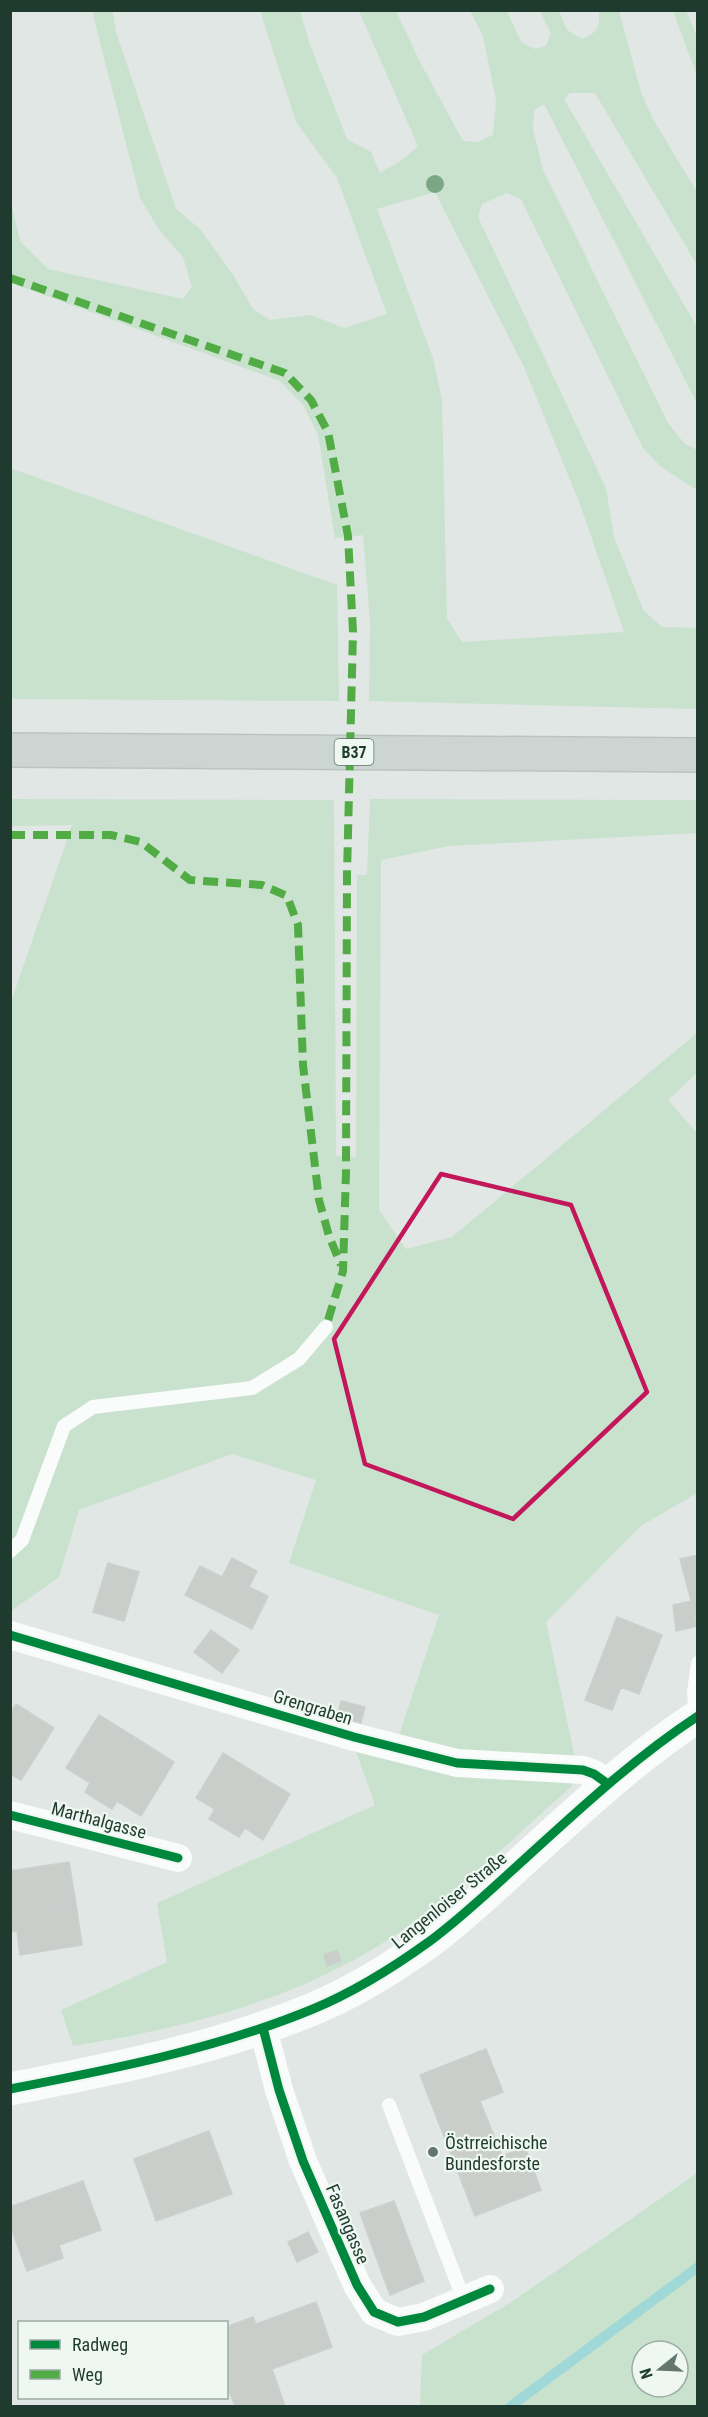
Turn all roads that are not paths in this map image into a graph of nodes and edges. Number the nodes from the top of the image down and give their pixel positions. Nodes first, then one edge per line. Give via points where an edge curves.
1 (10, 750) edge
2 (698, 755) edge
3 (326, 1327) dead end
4 (10, 1551) edge
5 (10, 1635) edge
6 (698, 1663) edge
7 (697, 1716) edge
8 (608, 1784) junction
9 (10, 1815) edge
10 (178, 1858) dead end
11 (263, 2028) junction
12 (10, 2089) edge
13 (389, 2105) dead end
14 (490, 2289) dead end
15 (464, 2300) junction

1 - 2 main road, B37
3 - 4 lane via 299,1359 252,1388 93,1407 64,1426 22,1540
5 - 8 street, Grengraben via 354,1737 457,1763 583,1770
6 - 7 lane via 694,1692
7 - 8 street, Langenloiser Straße
8 - 11 street, Langenloiser Straße via 431,1940 355,1989
9 - 10 street, Marthalgasse
11 - 12 street, Langenloiser Straße via 172,2055
11 - 15 street, Fasangasse via 303,2161 357,2285 374,2312 398,2322 424,2317
13 - 15 lane
14 - 15 street, Fasangasse

